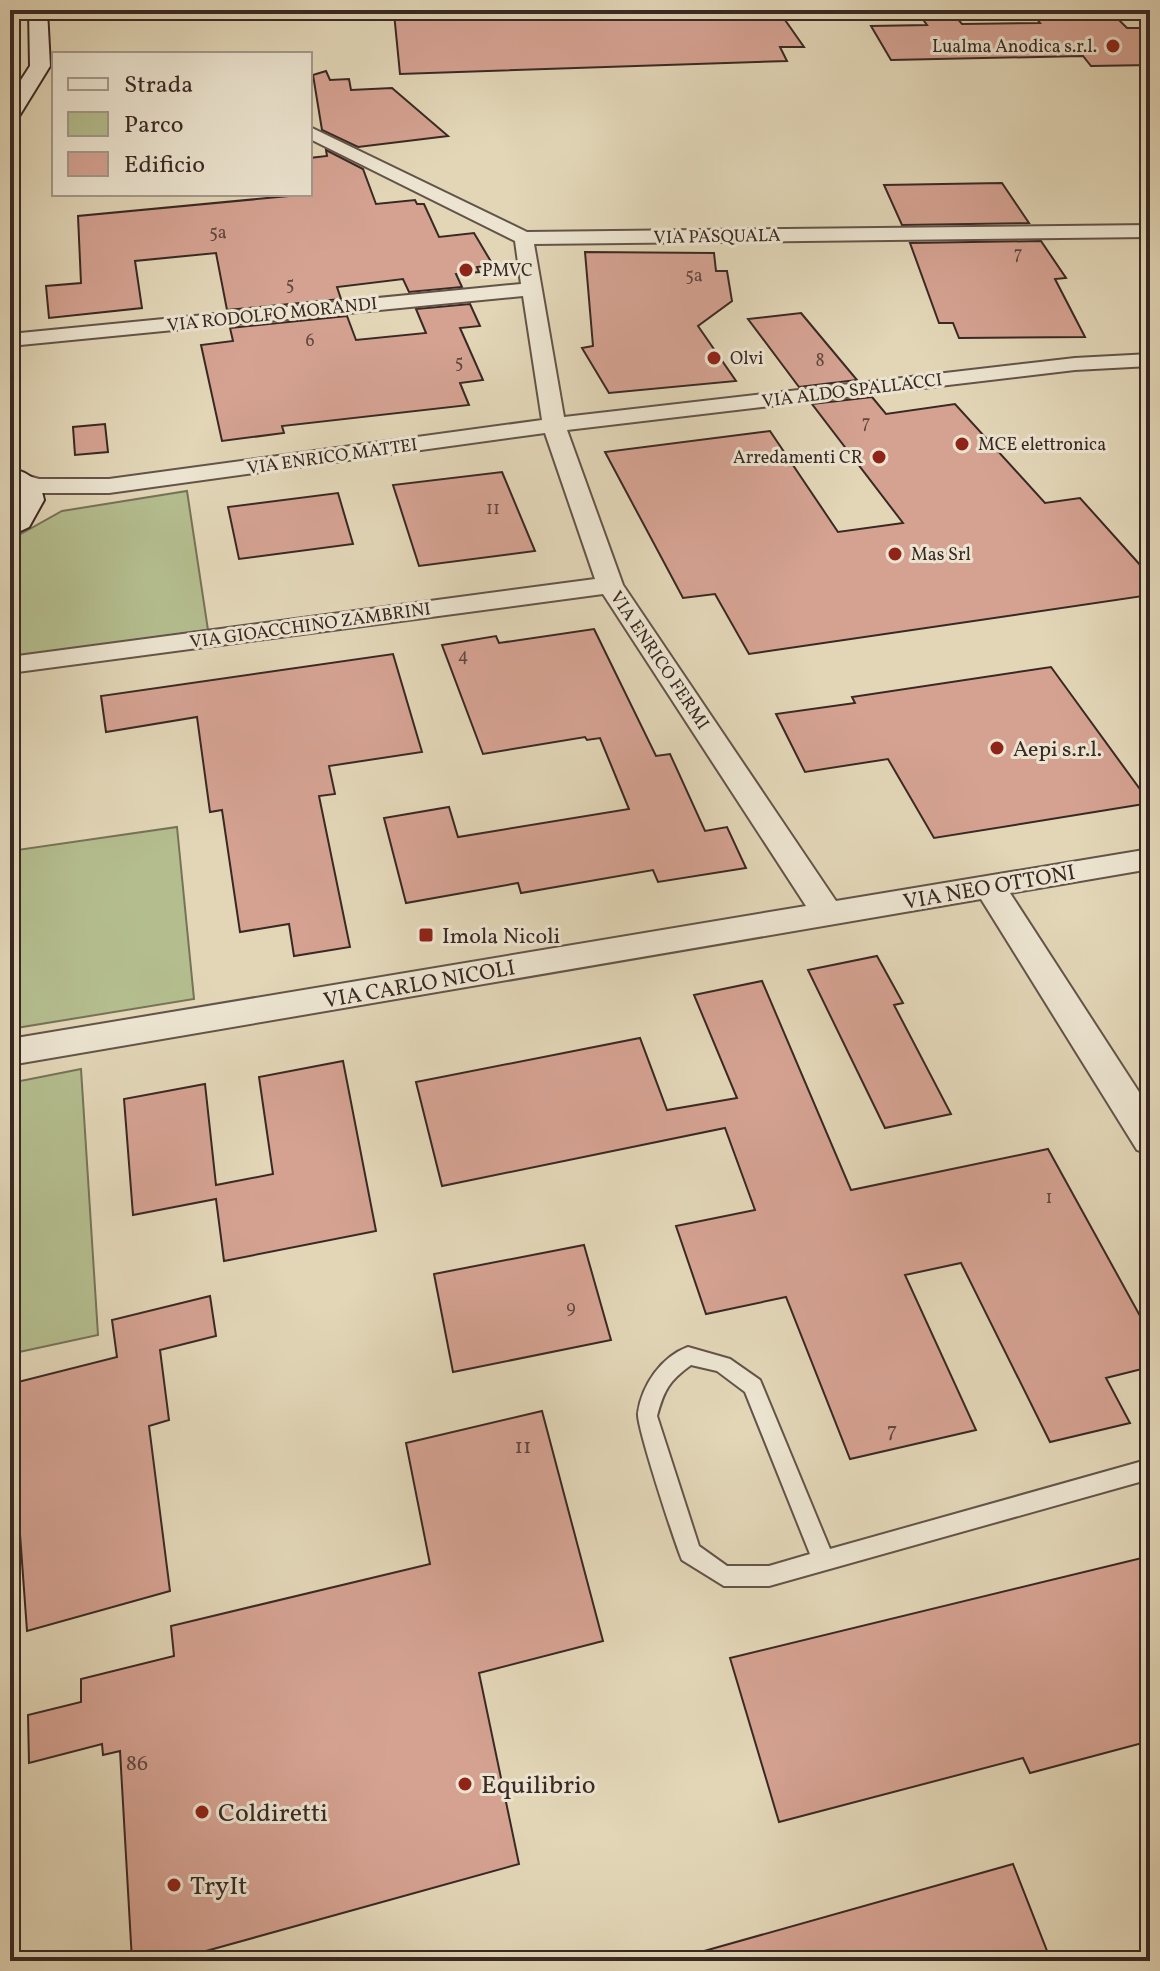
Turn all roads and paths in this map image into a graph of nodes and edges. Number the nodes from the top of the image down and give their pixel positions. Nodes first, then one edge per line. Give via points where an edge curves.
1 (38, 10) edge
2 (57, 10) edge
3 (57, 52) edge
4 (52, 71) edge
5 (10, 113) edge
6 (312, 133) edge
7 (10, 139) edge
8 (1150, 231) edge
9 (524, 238) junction
10 (534, 289) junction
11 (10, 340) edge
12 (1150, 360) edge
13 (554, 425) junction
14 (14, 478) edge
15 (109, 486) junction
16 (18, 519) edge
17 (610, 585) junction
18 (10, 665) edge
19 (1150, 859) edge
20 (989, 886) junction
21 (828, 914) junction
22 (10, 1052) edge
23 (1150, 1140) edge
24 (1150, 1469) edge
25 (824, 1561) junction

1 - 5 street via 38,74
2 - 3 street
4 - 7 street
6 - 9 street, VIA PASQUALA
8 - 9 street, VIA PASQUALA
9 - 10 street, VIA ENRICO FERMI
10 - 11 street, VIA RODOLFO MORANDI
10 - 13 street, VIA ENRICO FERMI
12 - 13 street, VIA ALDO SPALLACCI via 1075,364
13 - 15 street, VIA ENRICO MATTEI
13 - 17 street, VIA ENRICO FERMI
14 - 15 street, VIA ENRICO MATTEI via 49,487
14 - 16 street via 27,489 30,500
15 - 16 street, VIA ENRICO MATTEI
17 - 18 street, VIA GIOACCHINO ZAMBRINI
17 - 21 street, VIA ENRICO FERMI
19 - 20 street, VIA NEO OTTONI
20 - 21 street, VIA NEO OTTONI
20 - 23 street
21 - 22 street, VIA CARLO NICOLI
24 - 25 lane
25 - 25 lane via 769,1576 724,1576 690,1553 647,1416 667,1371 688,1356 706,1359 732,1367 753,1386

